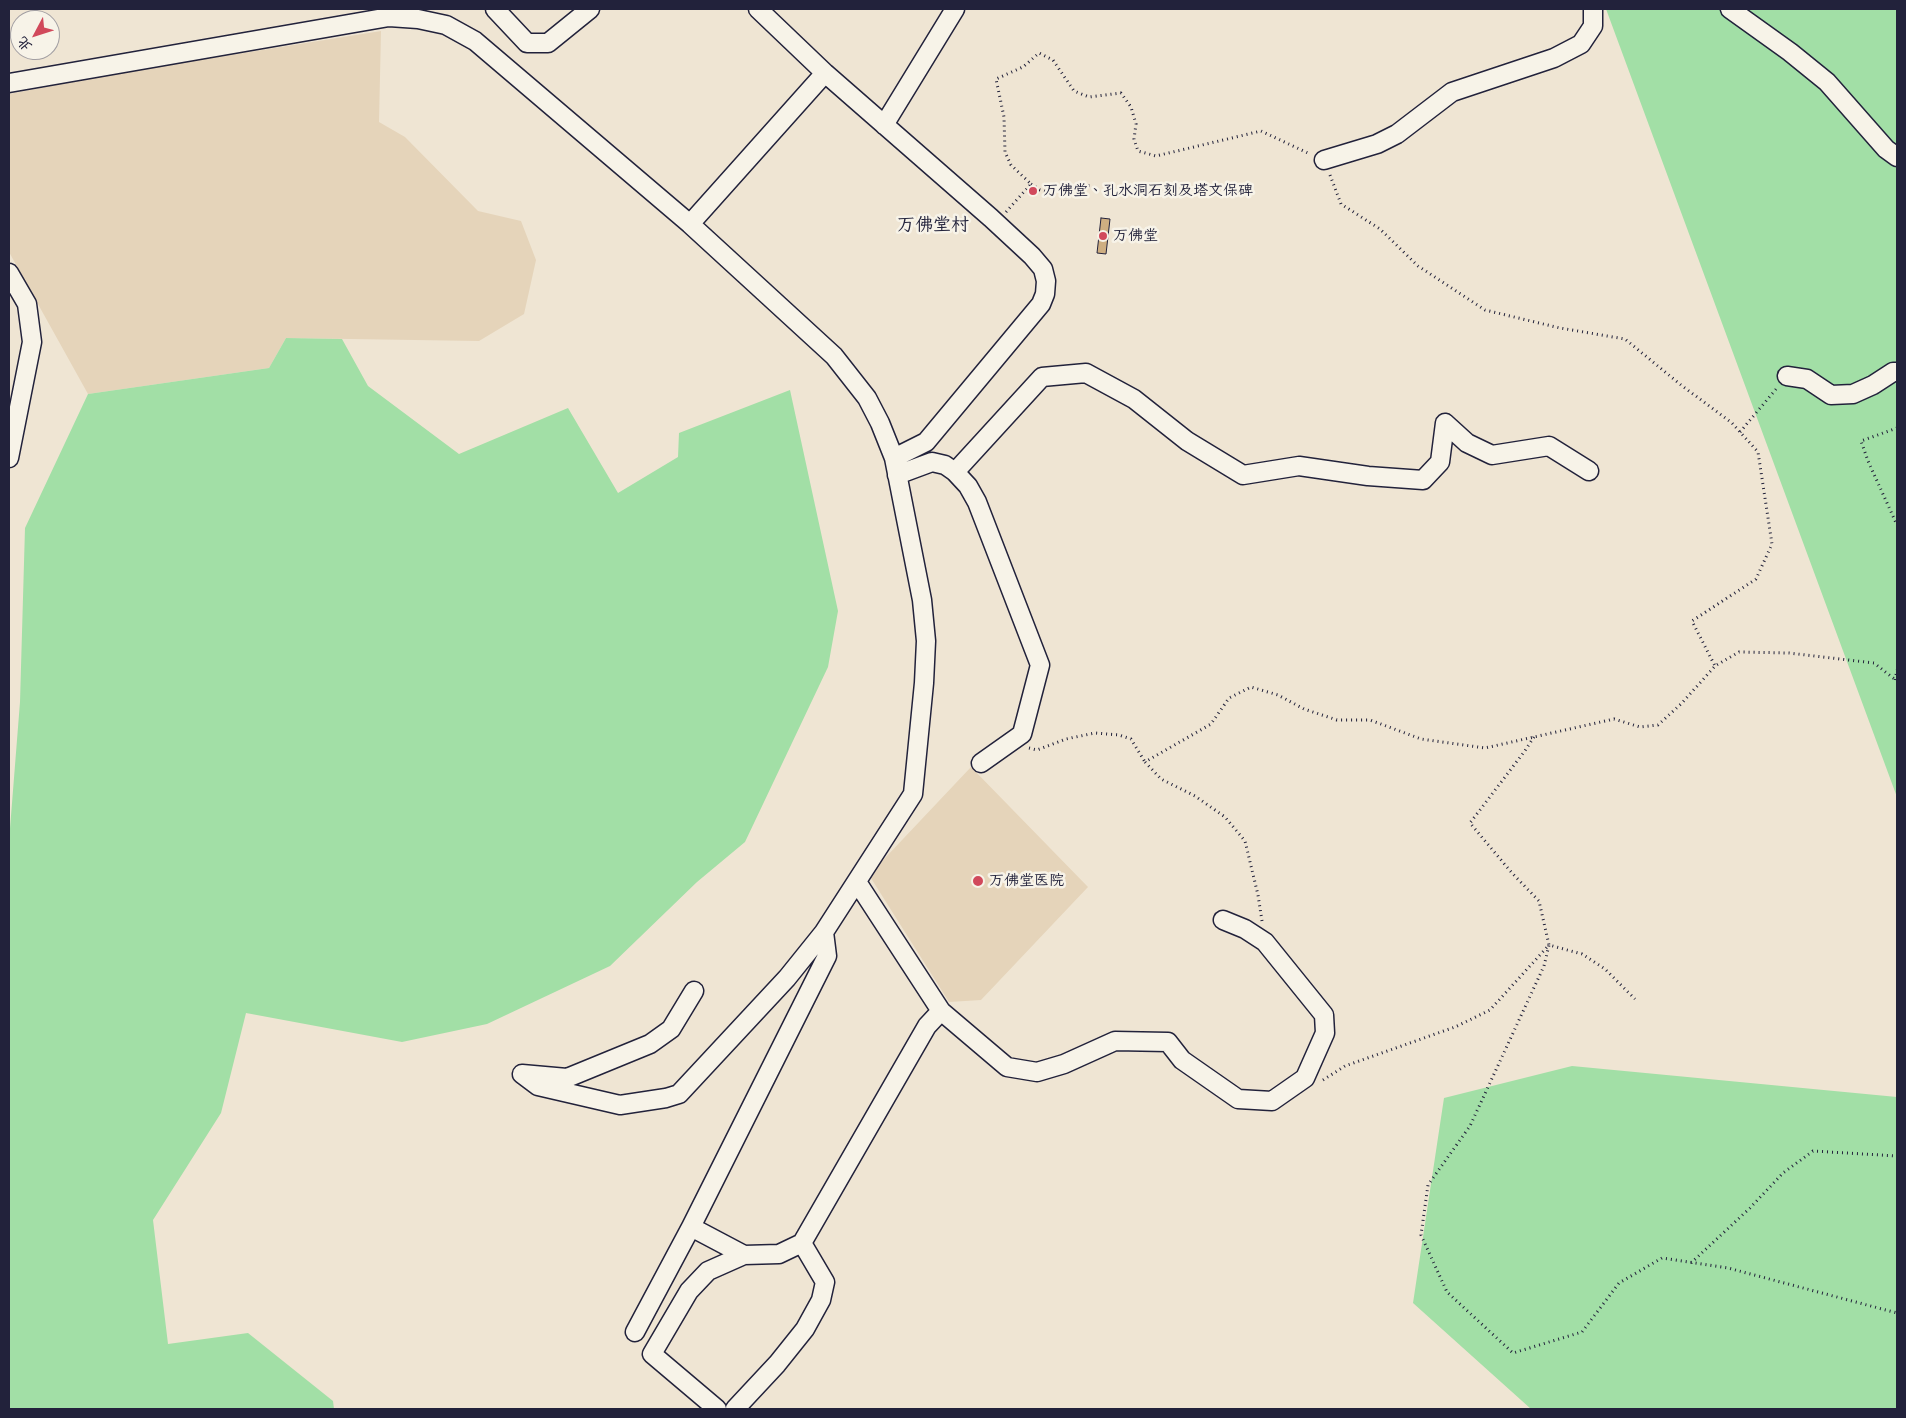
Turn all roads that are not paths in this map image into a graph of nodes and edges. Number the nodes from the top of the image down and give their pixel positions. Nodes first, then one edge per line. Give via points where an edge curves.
1 (495, 9) edge
2 (590, 9) edge
3 (758, 9) edge
4 (955, 9) edge
5 (1592, 9) edge
6 (1730, 9) edge
7 (825, 73) junction
8 (9, 84) edge
9 (884, 125) junction
10 (1897, 158) edge
11 (1324, 160) road end
12 (690, 224) junction
13 (9, 273) edge
14 (1897, 372) edge
15 (1787, 376) road end
16 (9, 458) edge
17 (896, 466) junction
18 (1589, 471) dead end
19 (955, 472) junction
20 (981, 763) dead end
21 (857, 882) junction
22 (1223, 920) dead end
23 (824, 932) junction
24 (694, 991) dead end
25 (941, 1011) junction
26 (691, 1226) junction
27 (802, 1243) junction
28 (744, 1255) junction
29 (635, 1332) dead end
30 (716, 1409) edge
31 (735, 1409) edge

1 - 2 street via 527,44 548,43
3 - 7 street
4 - 9 street
5 - 11 street via 1593,26 1581,44 1554,58 1452,92 1397,134 1377,144
6 - 10 street via 1827,82
7 - 9 street
7 - 12 street
8 - 12 street via 389,17 418,18 446,25 475,41
9 - 17 street via 1032,256 1043,269 1046,281 1041,304 926,442
12 - 17 street via 834,356 867,398
13 - 16 street via 27,304 32,342
14 - 15 street via 1853,394 1831,395 1807,379
17 - 19 street via 932,462
17 - 21 street via 922,600 926,640 919,747 913,794
18 - 19 street via 1549,446 1492,454 1466,443 1445,423 1440,462 1423,480 1299,466 1243,475 1187,441 1134,399 1086,374 1042,377
19 - 20 street via 968,486 976,502 1040,665 1022,734
21 - 23 street
21 - 25 street
22 - 25 street via 1265,942 1324,1015 1325,1033 1305,1078 1272,1101 1238,1099 1182,1060 1168,1042 1115,1041 1064,1064 1037,1072 1007,1068
23 - 24 street via 787,978 680,1094 620,1105 538,1086 522,1074 567,1078 650,1044 671,1029
23 - 26 street via 827,956
25 - 27 street via 927,1026
26 - 28 street
26 - 29 street
27 - 28 street via 779,1254
27 - 31 street via 825,1282 821,1300 777,1364
28 - 30 street via 708,1271 689,1291 652,1354

